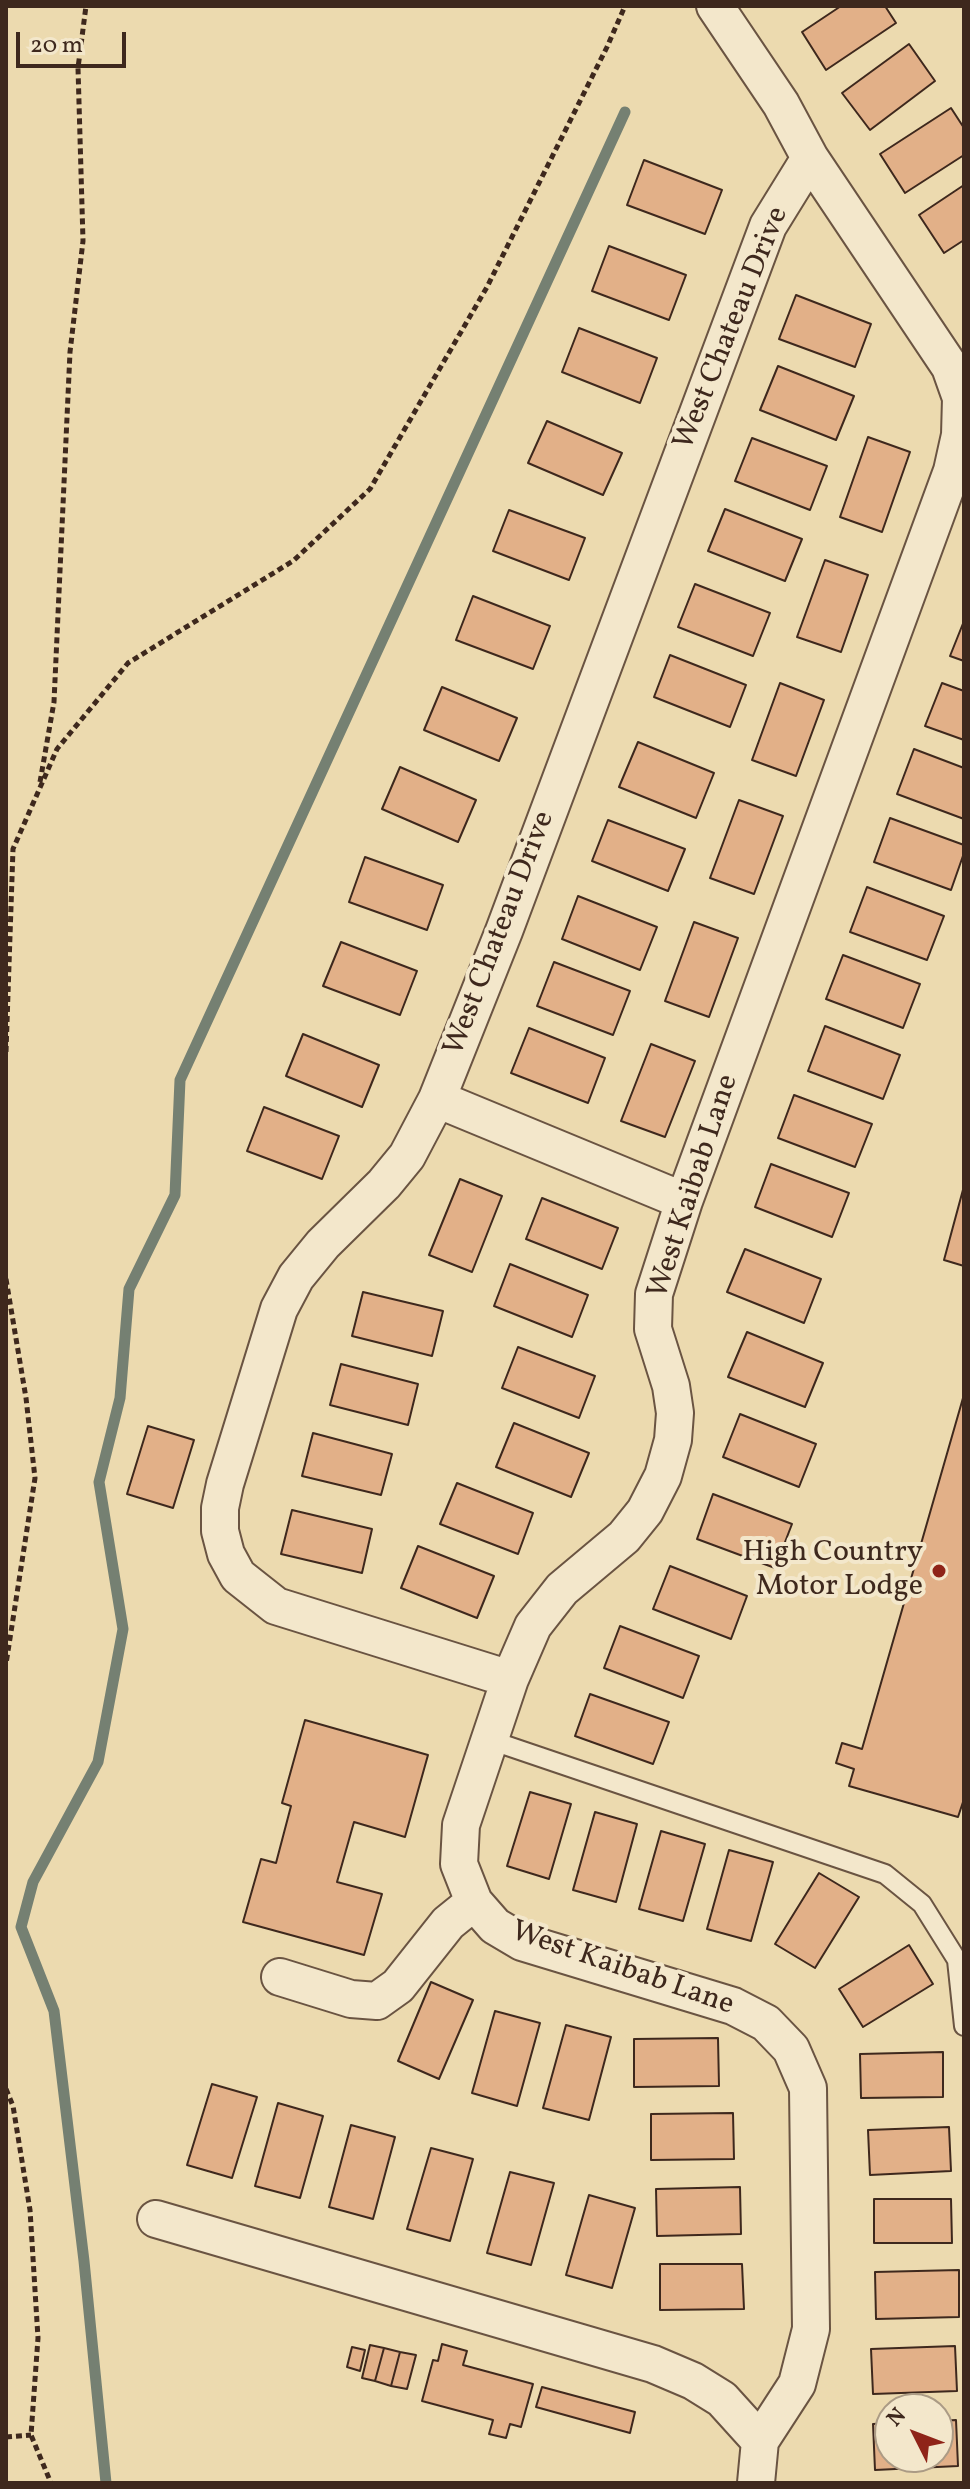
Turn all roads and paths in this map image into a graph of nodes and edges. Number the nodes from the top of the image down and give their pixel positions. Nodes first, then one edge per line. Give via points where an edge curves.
1 (86, 6) edge
2 (625, 6) edge
3 (715, 6) edge
4 (810, 158) junction
5 (39, 790) junction
6 (6, 1052) edge
7 (437, 1099) junction
8 (684, 1201) junction
9 (6, 1279) edge
10 (6, 1664) edge
11 (510, 1679) junction
12 (490, 1740) junction
13 (474, 1902) junction
14 (280, 1977) dead end
15 (964, 2026) edge
16 (6, 2089) edge
17 (156, 2219) dead end
18 (31, 2435) junction
19 (6, 2437) edge
20 (760, 2441) junction
21 (51, 2483) edge
22 (756, 2483) edge

1 - 5 path via 78,68 83,241 70,352 54,702
2 - 5 path via 487,287 370,489 293,561 128,663 57,749
3 - 4 street via 781,104
4 - 7 street, West Chateau Drive via 768,226
4 - 8 street, West Kaibab Lane via 950,367 961,398 960,435 952,471
5 - 6 path via 13,849
7 - 8 street
7 - 11 street, West Chateau Drive via 407,1156 323,1244 279,1309 225,1484 220,1531 238,1576 276,1606
8 - 11 street, West Kaibab Lane via 654,1294 653,1329 675,1413 663,1476 624,1537 562,1589 533,1626
9 - 10 path via 35,1478
11 - 12 street, West Kaibab Lane
12 - 13 street, West Kaibab Lane via 461,1825 459,1864
12 - 15 lane via 885,1874 922,1904 957,1960
13 - 14 street via 448,1923 398,1986 377,2001 351,1999
13 - 20 street, West Kaibab Lane via 495,1926 522,1942 733,2006 766,2023 791,2049 808,2088 811,2329 797,2384
16 - 18 path via 30,2210 38,2338
17 - 20 street via 653,2364 722,2399
18 - 19 path
18 - 21 path
20 - 22 street, West Kaibab Lane

